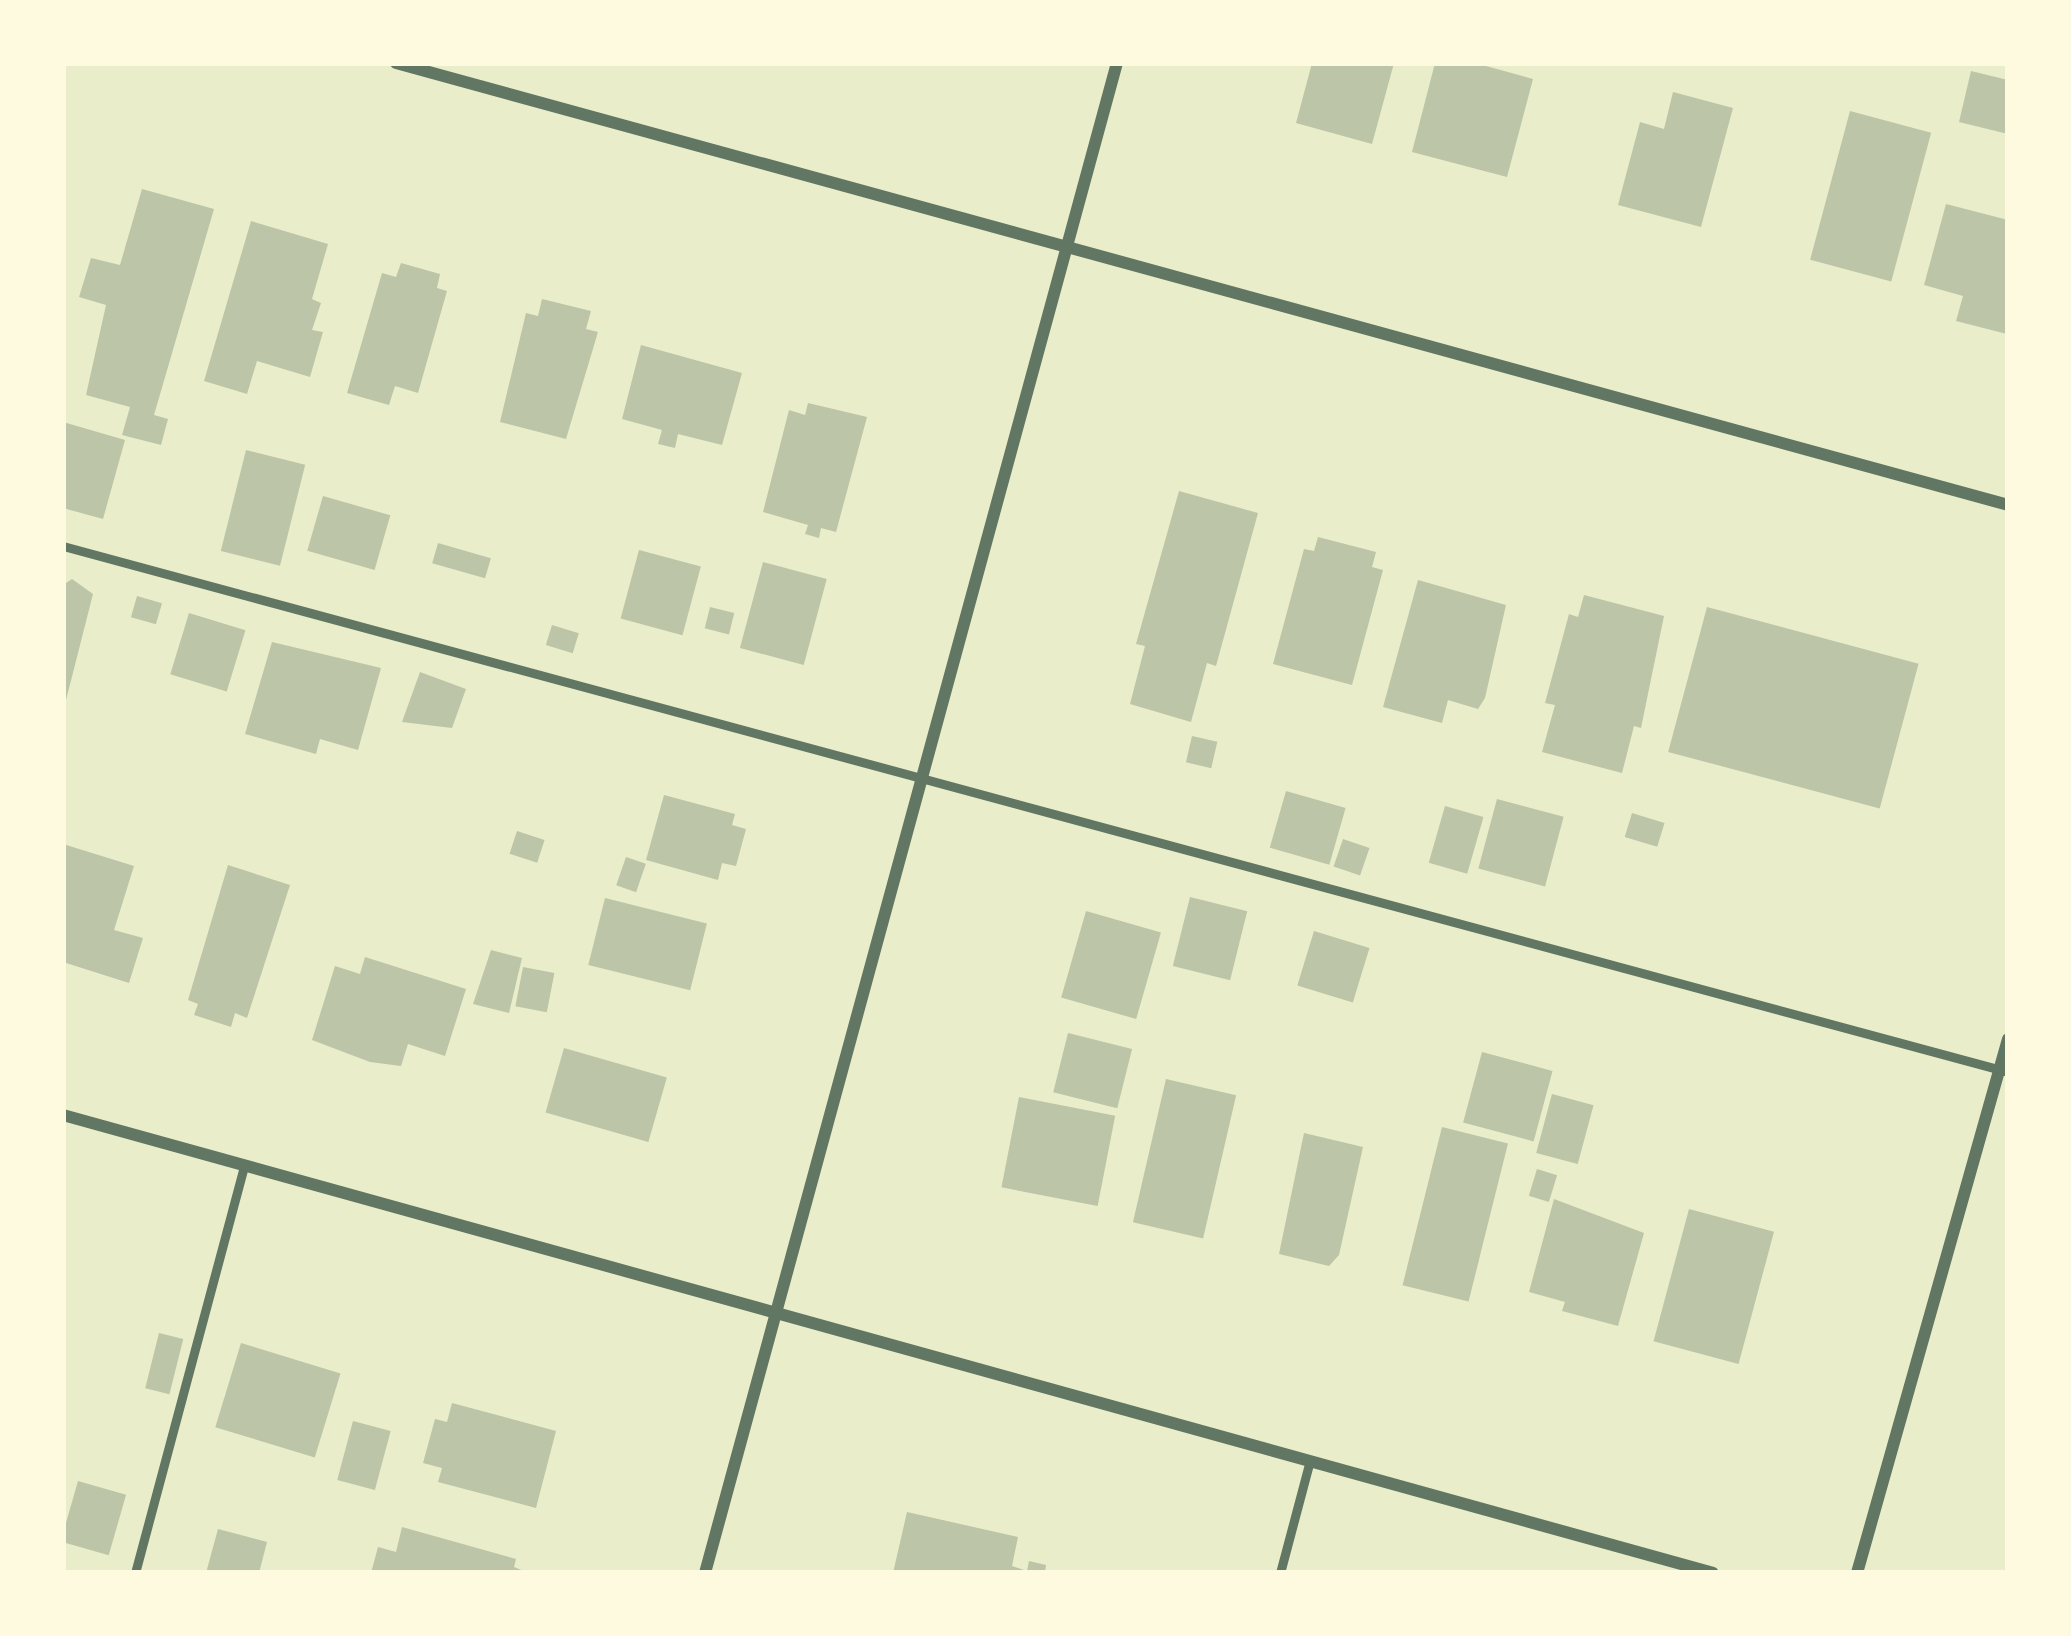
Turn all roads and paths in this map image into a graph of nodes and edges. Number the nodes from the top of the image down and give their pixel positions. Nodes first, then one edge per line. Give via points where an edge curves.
1 (396, 63) edge
2 (1117, 63) edge
3 (1066, 248) junction
4 (2008, 505) edge
5 (63, 545) edge
6 (922, 780) junction
7 (2008, 1039) edge
8 (2004, 1071) edge
9 (63, 1115) edge
10 (244, 1165) junction
11 (776, 1310) junction
12 (1310, 1460) junction
13 (136, 1573) edge
14 (705, 1573) edge
15 (1280, 1573) edge
16 (1713, 1573) edge
17 (1857, 1573) edge

1 - 3 street
2 - 3 street
3 - 4 street
3 - 6 street
5 - 6 lane
6 - 8 lane
6 - 11 street
7 - 8 street
8 - 17 street
9 - 10 street
10 - 11 street
10 - 13 lane
11 - 12 street
11 - 14 street
12 - 15 lane
12 - 16 street

